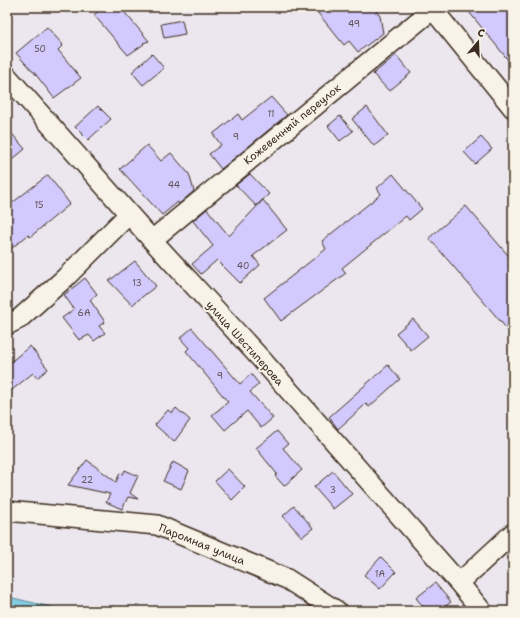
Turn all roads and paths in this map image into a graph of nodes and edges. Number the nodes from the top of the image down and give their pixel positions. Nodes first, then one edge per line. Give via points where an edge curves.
1 (432, 8) edge
2 (7, 76) edge
3 (513, 108) edge
4 (129, 214) junction
5 (152, 240) junction
6 (7, 325) edge
7 (7, 511) edge
8 (513, 533) edge
9 (459, 583) junction
10 (337, 611) edge
11 (482, 611) edge

1 - 3 street
1 - 5 street, Кожевенный переулок
2 - 4 street, улица Шестиперова
4 - 5 street, улица Шестиперова
4 - 6 street via 20,319
5 - 9 street, улица Шестиперова
7 - 10 street, Паромная улица via 157,525 287,579
8 - 9 street
9 - 11 street, улица Шестиперова

